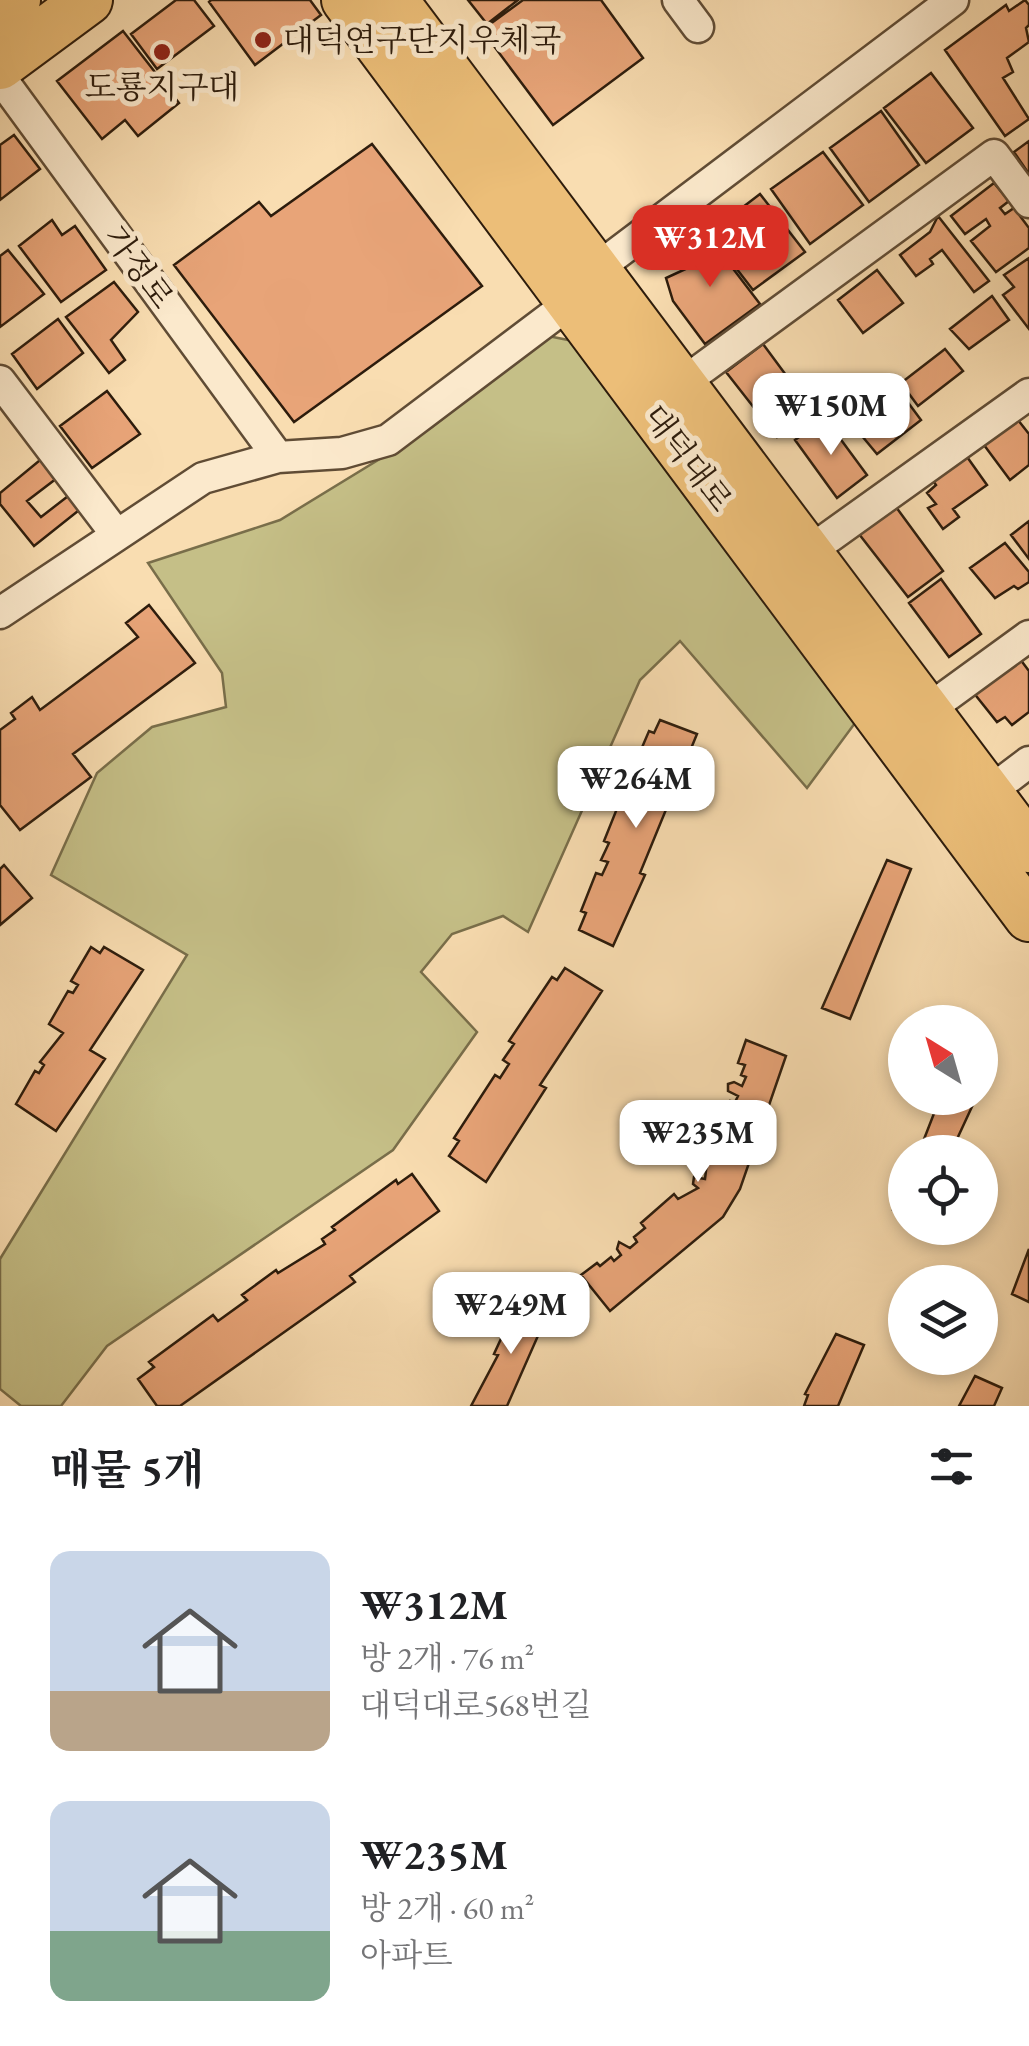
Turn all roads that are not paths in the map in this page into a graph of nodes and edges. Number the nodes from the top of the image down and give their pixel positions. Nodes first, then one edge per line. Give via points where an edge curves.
1 (16, 0) edge
2 (88, 0) edge
3 (346, 0) edge
4 (393, 0) edge
5 (678, 0) edge
6 (954, 0) edge
7 (0, 12) edge
8 (698, 27) dead end
9 (0, 65) edge
10 (0, 76) edge
11 (1029, 202) edge
12 (583, 286) junction
13 (0, 381) edge
14 (681, 384) junction
15 (1029, 394) edge
16 (278, 457) junction
17 (116, 534) junction
18 (807, 552) junction
19 (0, 613) edge
20 (1029, 636) edge
21 (926, 711) junction
22 (1029, 762) edge
23 (988, 793) junction
24 (1029, 848) edge
25 (1029, 917) edge

1 - 7 main road
2 - 9 main road
3 - 12 main road, 대덕대로
4 - 12 main road, 대덕대로
5 - 8 street
6 - 12 street
10 - 16 street, 가정로
11 - 14 street via 994,155
12 - 14 main road, 대덕대로
12 - 16 street via 388,440 342,453
12 - 25 main road, 대덕대로
13 - 17 street
14 - 18 main road, 대덕대로
15 - 18 street
16 - 17 street via 203,478
17 - 19 street
18 - 21 main road, 대덕대로
20 - 21 street
21 - 23 main road, 대덕대로
22 - 23 street
23 - 24 main road, 대덕대로

